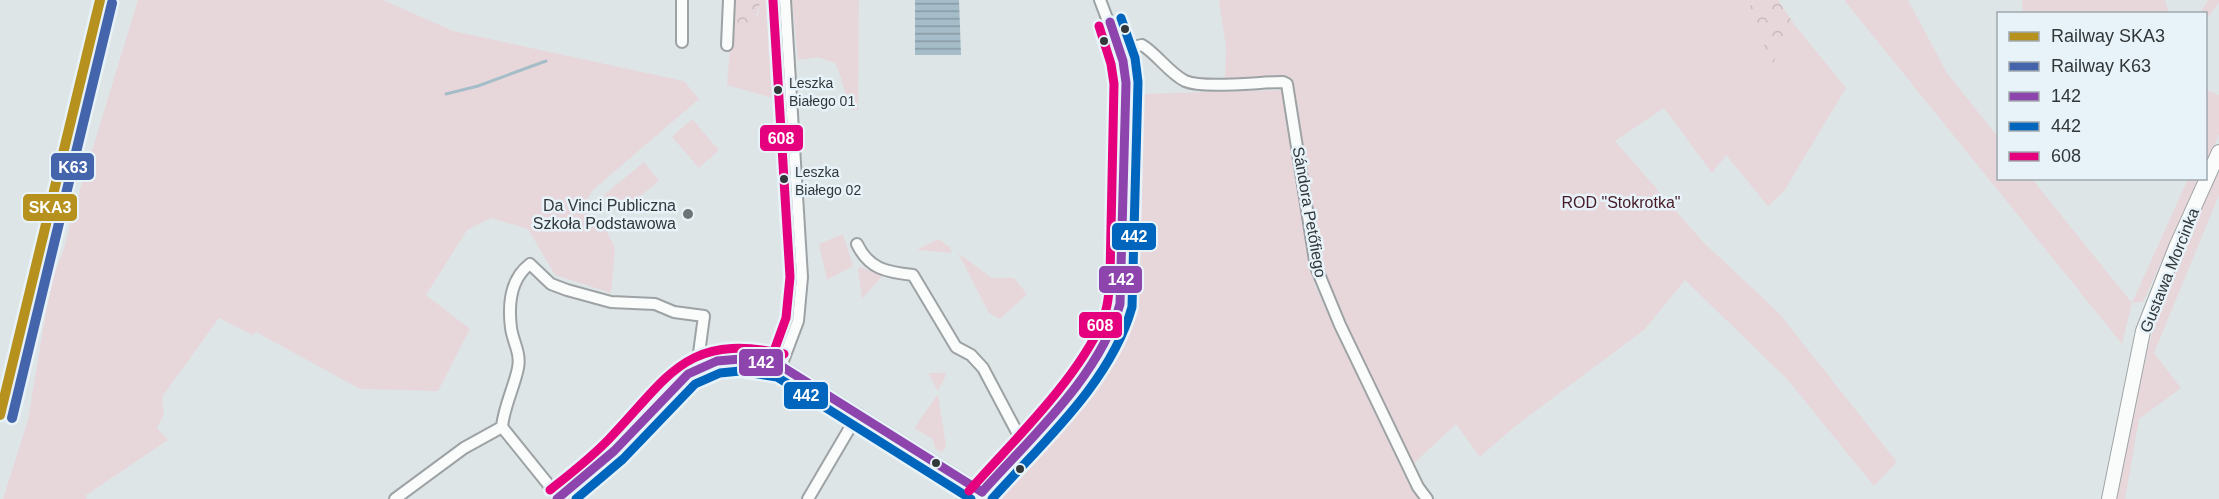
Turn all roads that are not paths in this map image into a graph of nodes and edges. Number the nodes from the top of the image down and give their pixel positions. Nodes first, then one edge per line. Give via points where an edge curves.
1 (682, 0) edge
2 (729, 0) edge
3 (785, 0) edge
4 (1106, 2) edge
5 (682, 42) dead end
6 (727, 45) dead end
7 (1119, 50) junction
8 (2219, 152) edge
9 (2207, 179) edge
10 (2206, 180) edge
11 (857, 244) dead end
12 (781, 366) junction
13 (697, 368) junction
14 (858, 414) junction
15 (502, 427) junction
16 (1026, 444) junction
17 (980, 496) edge
18 (559, 498) edge
19 (395, 499) edge
20 (808, 499) edge
21 (1427, 499) edge
22 (2109, 499) edge

1 - 5 street
2 - 6 street
3 - 12 street via 802,265 798,321
4 - 7 street
7 - 16 street via 1126,92 1122,278 1117,315 1107,343 1090,370
7 - 21 street, Sándora Petőfiego via 1142,45 1184,80 1206,86 1287,84 1316,267 1401,452
8 - 9 street, Gustawa Morcinka
10 - 22 street, Gustawa Morcinka via 2143,332
11 - 16 street via 865,260 888,271 913,275 956,347 983,368
12 - 13 street via 741,360 717,361
12 - 14 street
13 - 15 street via 704,316 674,312 655,304 610,302 578,293 551,284 530,264 520,272 511,292 511,328 519,368
13 - 18 street via 614,451
14 - 17 street
14 - 20 street
15 - 18 street
15 - 19 street via 464,448
16 - 17 street

